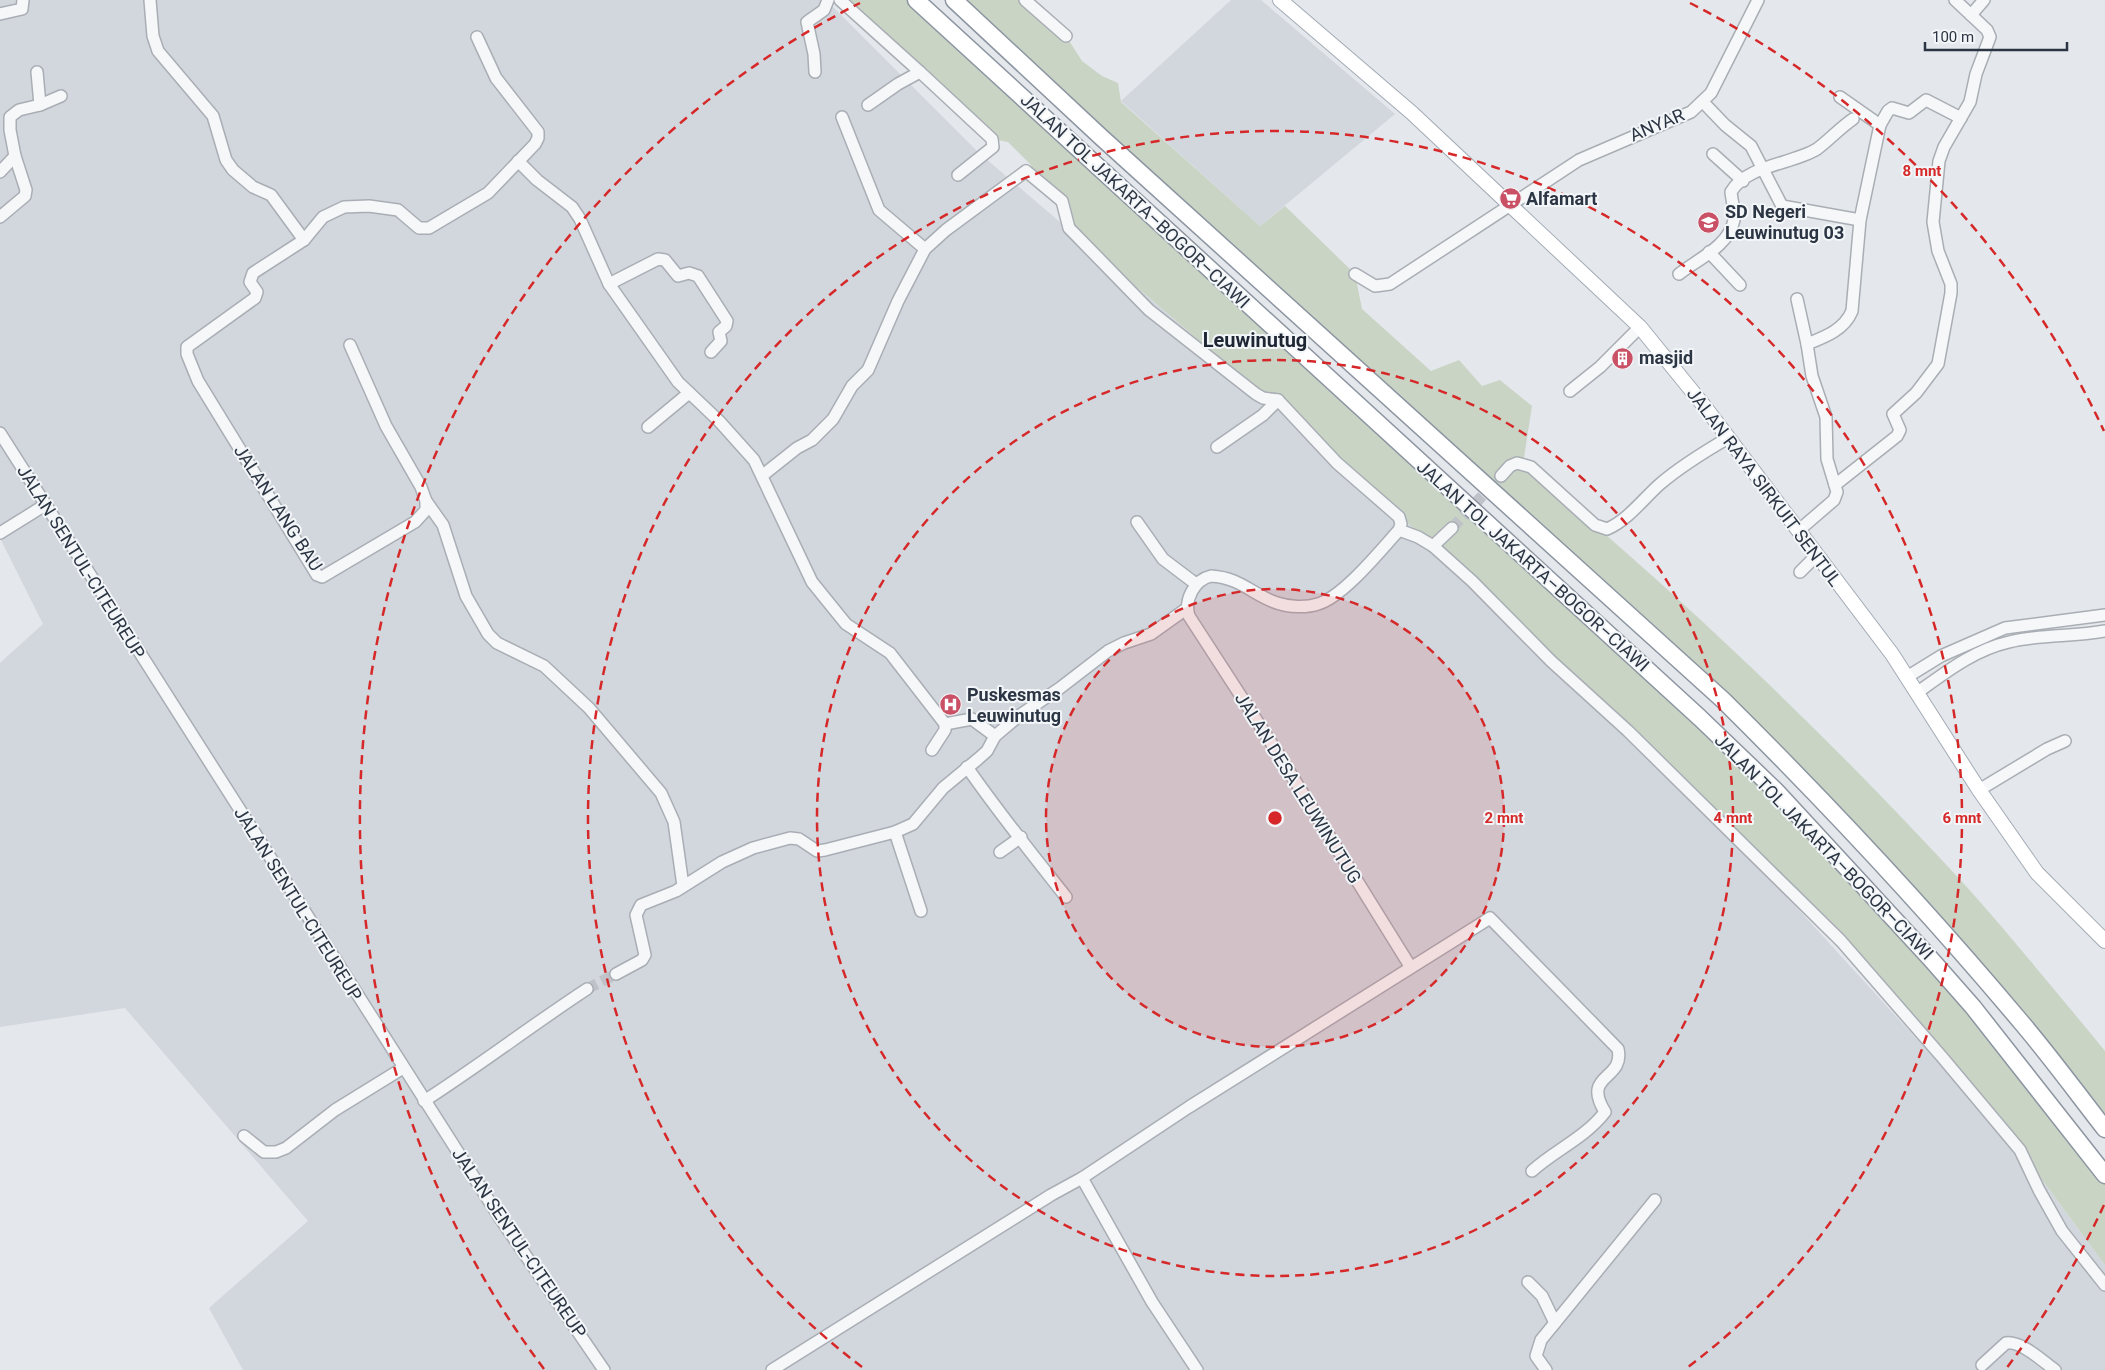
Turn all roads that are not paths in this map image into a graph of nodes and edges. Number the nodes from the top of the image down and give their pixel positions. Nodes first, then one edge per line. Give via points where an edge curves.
1 (23, 0) edge
2 (150, 0) edge
3 (828, 0) edge
4 (840, 0) edge
5 (916, 0) edge
6 (954, 0) edge
7 (1025, 0) edge
8 (1280, 0) edge
9 (1758, 0) edge
10 (1955, 0) edge
11 (1984, 0) edge
12 (0, 14) edge
13 (1971, 15) junction
14 (477, 36) dead end
15 (1066, 36) dead end
16 (37, 72) dead end
17 (815, 72) dead end
18 (920, 72) junction
19 (61, 96) dead end
20 (1840, 97) dead end
21 (1703, 102) junction
22 (868, 105) dead end
23 (40, 106) junction
24 (842, 118) dead end
25 (1853, 118) dead end
26 (1961, 118) junction
27 (1880, 125) junction
28 (1713, 154) dead end
29 (15, 156) junction
30 (518, 161) junction
31 (1764, 170) junction
32 (0, 172) edge
33 (958, 175) dead end
34 (1743, 181) junction
35 (1510, 204) junction
36 (0, 217) edge
37 (1860, 220) junction
38 (304, 240) junction
39 (925, 249) junction
40 (1709, 252) junction
41 (1355, 274) dead end
42 (1679, 274) dead end
43 (609, 284) junction
44 (1740, 285) dead end
45 (1797, 299) dead end
46 (1640, 327) junction
47 (1806, 344) junction
48 (350, 345) dead end
49 (711, 352) dead end
50 (1570, 391) dead end
51 (689, 393) junction
52 (1278, 400) junction
53 (648, 427) dead end
54 (0, 433) edge
55 (1728, 438) junction
56 (1217, 447) dead end
57 (763, 475) junction
58 (1501, 476) tunnel mouth
59 (1835, 485) junction
60 (426, 501) junction
61 (44, 505) junction
62 (1137, 522) dead end
63 (1452, 528) tunnel mouth
64 (1399, 530) junction
65 (1798, 531) junction
66 (0, 533) edge
67 (1433, 546) junction
68 (1816, 556) junction
69 (1800, 572) dead end
70 (1196, 584) junction
71 (1186, 609) junction
72 (2105, 615) edge
73 (2105, 631) edge
74 (1967, 643) junction
75 (1974, 655) junction
76 (1907, 677) junction
77 (1918, 692) junction
78 (945, 727) junction
79 (995, 736) junction
80 (2065, 741) dead end
81 (932, 750) dead end
82 (967, 767) junction
83 (1979, 790) junction
84 (895, 832) junction
85 (1021, 837) junction
86 (1000, 852) dead end
87 (682, 886) junction
88 (1066, 897) dead end
89 (921, 911) dead end
90 (2105, 941) edge
91 (1410, 966) junction
92 (616, 974) tunnel mouth
93 (587, 989) tunnel mouth
94 (403, 1068) junction
95 (424, 1101) junction
96 (2105, 1129) edge
97 (244, 1136) dead end
98 (1532, 1171) dead end
99 (2105, 1175) edge
100 (1082, 1178) junction
101 (1656, 1200) dead end
102 (1528, 1282) dead end
103 (2105, 1285) edge
104 (1554, 1323) junction
105 (1982, 1365) dead end
106 (604, 1370) edge
107 (772, 1370) edge
108 (1197, 1370) edge
109 (1546, 1370) edge
110 (2055, 1370) edge

1 - 12 street via 22,10
2 - 38 street via 158,51 213,116 226,160 253,187 271,195
3 - 17 street via 824,10 807,22
4 - 18 street
5 - 99 highway, JALAN TOL JAKARTA–BOGOR–CIAWI via 1776,791 1967,1001
6 - 96 highway, JALAN TOL JAKARTA–BOGOR–CIAWI via 1723,700 1793,769 1915,900 2022,1022
7 - 15 street
8 - 35 main road, JALAN RAYA SIRKUIT SENTUL via 1412,113
9 - 21 street, ANYAR
10 - 13 street
11 - 13 street
13 - 26 street via 1990,36 1970,102
14 - 30 street via 496,78 538,132 535,144
16 - 23 street
18 - 22 street
18 - 33 street via 992,139 993,147
19 - 23 street
20 - 27 street
21 - 31 street via 1751,146
21 - 35 street, ANYAR via 1672,121 1579,160
23 - 29 street via 19,110 10,117
24 - 39 street via 879,210
25 - 31 street via 1816,149
26 - 27 street via 1926,100 1909,113 1892,108
26 - 59 street via 1941,155 1933,222 1938,251 1951,284 1938,364 1916,393 1893,414 1900,430 1897,436
27 - 37 street
28 - 34 street
29 - 32 street
29 - 36 street via 26,190 24,196
30 - 38 street via 488,193 429,228 419,228 398,210 344,207 323,217
30 - 43 street via 576,213
31 - 34 street
31 - 37 street via 1782,206
34 - 40 street via 1731,192 1734,220 1728,235
35 - 41 street, ANYAR via 1390,284 1375,286
35 - 46 main road, JALAN RAYA SIRKUIT SENTUL
37 - 47 street via 1852,311 1848,321 1831,334
38 - 60 street, JALAN LANG BAU via 253,273 250,282 257,292 255,298 187,347 198,381 317,576 330,574 415,522 426,510
39 - 52 street via 1026,171 1062,201 1069,228 1149,310 1256,394
39 - 57 street via 868,370 852,386 833,418 812,440
40 - 42 street
40 - 44 street
43 - 49 street via 658,259 665,260 678,276 689,273 698,276 727,321 719,332 721,342
43 - 51 street
45 - 47 street
46 - 50 street via 1600,367
46 - 55 main road, JALAN RAYA SIRKUIT SENTUL
47 - 59 street via 1812,376 1826,417 1827,460
48 - 60 street via 386,426
51 - 53 street
51 - 57 street via 741,444
52 - 56 street via 1264,415
52 - 64 street via 1336,463 1399,517
54 - 61 street, JALAN SENTUL-CITEUREUP
55 - 58 street via 1692,459 1624,520 1607,529 1595,526 1531,467 1517,463
55 - 65 main road, JALAN RAYA SIRKUIT SENTUL
57 - 78 street via 812,582 846,624 890,653
59 - 65 street via 1834,500
60 - 87 street via 443,525 466,596 488,634 497,643 544,666 589,708 661,793 674,822
61 - 66 street
61 - 94 street, JALAN SENTUL-CITEUREUP
62 - 70 street via 1162,559
63 - 67 street
64 - 67 street
64 - 70 street via 1338,592 1320,604 1276,603 1248,586 1219,576 1204,577
65 - 68 main road, JALAN RAYA SIRKUIT SENTUL
67 - 103 street via 1842,941 2020,1150 2062,1231
68 - 69 street
68 - 76 main road, JALAN RAYA SIRKUIT SENTUL
70 - 71 street
71 - 79 street via 1150,634 1108,651 1020,714
71 - 91 street, JALAN DESA LEUWINUTUG
72 - 74 street via 2011,626
73 - 75 street via 2011,641
74 - 75 street
74 - 76 street
75 - 77 street via 1957,663
76 - 77 main road, JALAN RAYA SIRKUIT SENTUL
77 - 83 main road, JALAN RAYA SIRKUIT SENTUL
78 - 79 street via 972,719
78 - 81 street
79 - 82 street via 987,751
80 - 83 street
82 - 84 street via 943,788 913,824
82 - 85 street via 994,807
83 - 90 main road, JALAN RAYA SIRKUIT SENTUL via 2037,873
84 - 87 street via 817,851 799,839 790,838 722,862
84 - 89 street
85 - 86 street
85 - 88 street
87 - 92 street via 641,905 636,915 645,955 642,960
91 - 98 street via 1490,918 1618,1049 1617,1066 1597,1091 1598,1101 1605,1112 1580,1137 1552,1153
91 - 100 street
93 - 95 street
94 - 95 street, JALAN SENTUL-CITEUREUP
94 - 97 street via 335,1110 286,1148 264,1152
95 - 106 street, JALAN SENTUL-CITEUREUP
100 - 107 street
100 - 108 street via 1162,1318
101 - 104 street
102 - 104 street via 1542,1296
104 - 109 street via 1536,1353 1537,1360
105 - 110 street via 2009,1343

